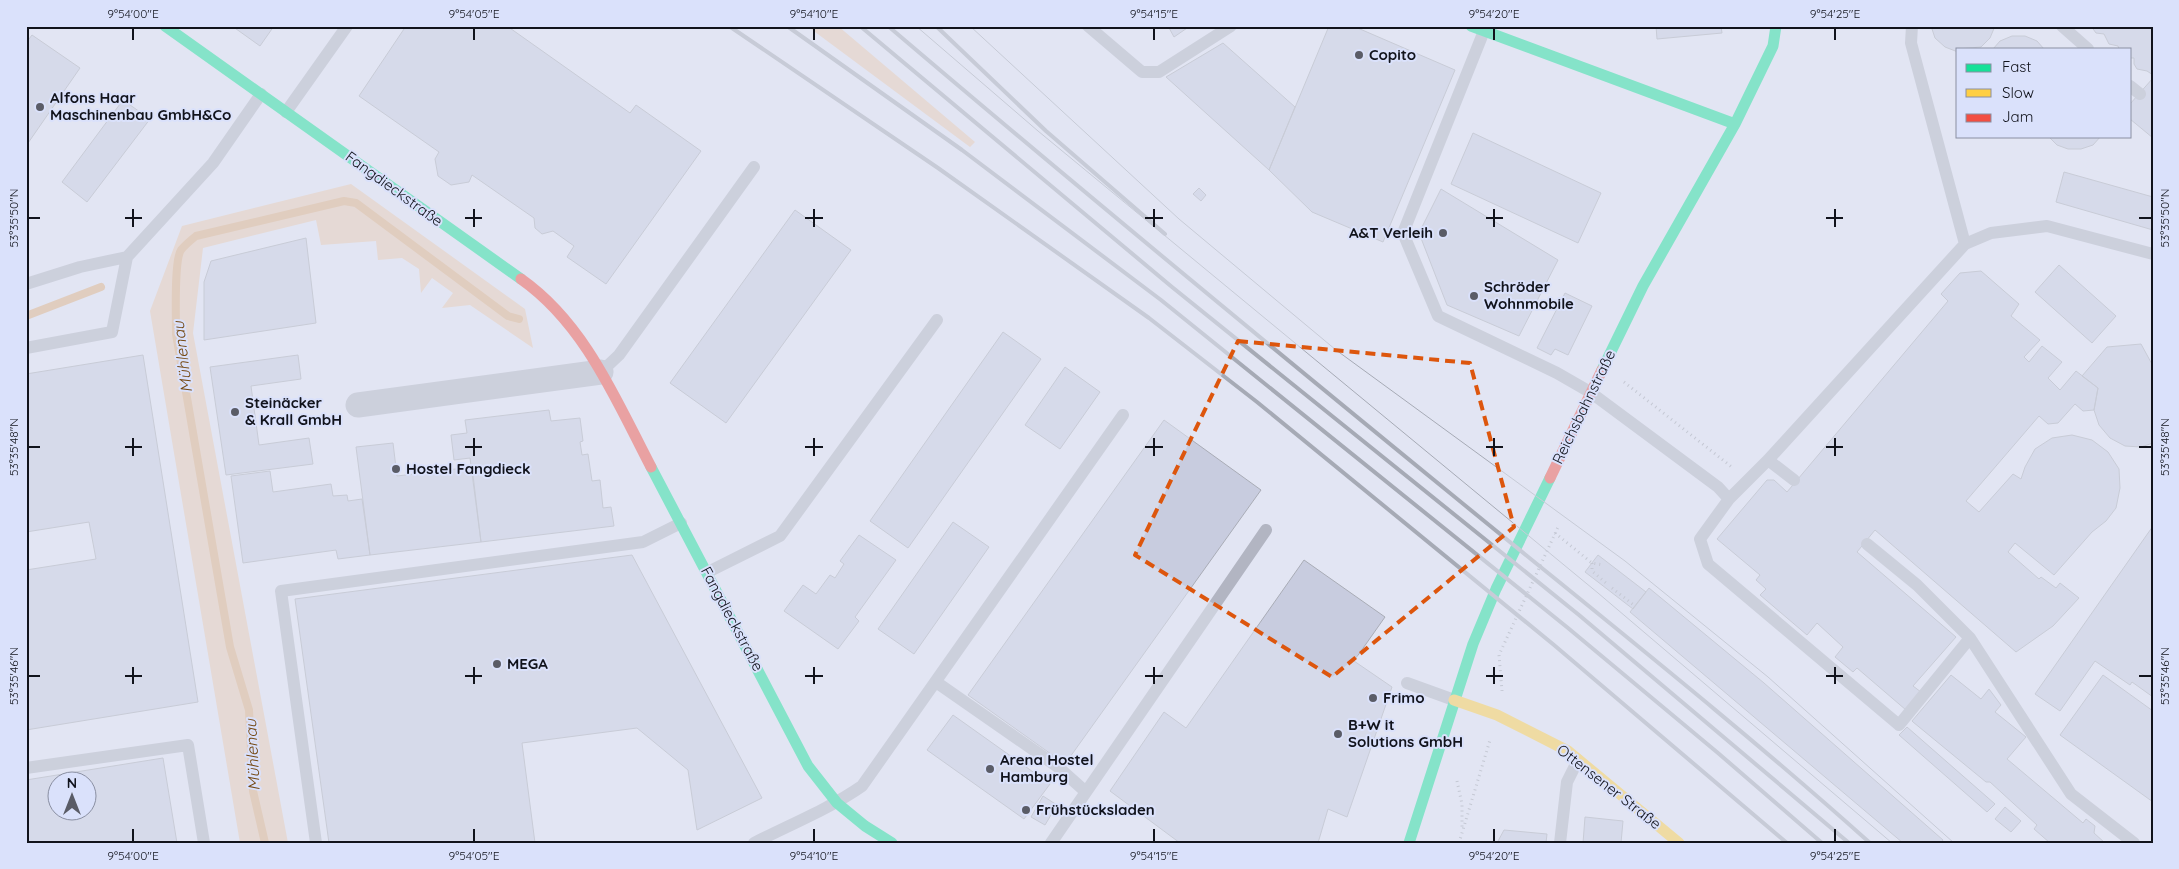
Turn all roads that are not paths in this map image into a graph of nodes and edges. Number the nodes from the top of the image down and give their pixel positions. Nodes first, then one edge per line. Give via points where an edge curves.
1 (166, 26) edge
2 (347, 26) edge
3 (1088, 26) edge
4 (1231, 26) edge
5 (1471, 26) edge
6 (1776, 26) edge
7 (1912, 26) edge
8 (2062, 26) edge
9 (1484, 31) junction
10 (2087, 48) edge
11 (261, 94) junction
12 (286, 112) junction
13 (1735, 124) junction
14 (754, 167) dead end
15 (1965, 244) junction
16 (2153, 254) edge
17 (127, 257) junction
18 (26, 284) edge
19 (937, 320) dead end
20 (26, 348) edge
21 (601, 372) junction
22 (1590, 392) junction
23 (358, 405) dead end
24 (1123, 416) dead end
25 (1768, 460) junction
26 (1794, 480) dead end
27 (1729, 499) junction
28 (681, 523) junction
29 (1266, 530) dead end
30 (1867, 544) dead end
31 (708, 572) junction
32 (1970, 638) junction
33 (936, 682) junction
34 (1407, 683) dead end
35 (1454, 700) junction
36 (1578, 760) junction
37 (26, 768) edge
38 (1086, 792) junction
39 (838, 803) junction
40 (204, 843) edge
41 (316, 843) edge
42 (754, 843) edge
43 (892, 843) edge
44 (1052, 843) edge
45 (1409, 843) edge
46 (1560, 843) edge
47 (1679, 843) edge
48 (2134, 843) edge

1 - 11 street, Fangdieckstraße
2 - 12 lane
3 - 4 lane via 1142,72 1159,72
5 - 9 street
6 - 13 street, Reichsbahnstraße via 1772,46
7 - 15 lane via 1912,43
8 - 10 lane
9 - 13 street
9 - 22 lane via 1403,234 1438,316
11 - 12 street, Fangdieckstraße
11 - 17 lane via 213,163
12 - 21 street, Fangdieckstraße via 542,294 564,316
13 - 22 street, Reichsbahnstraße via 1643,286
14 - 21 lane via 620,355
15 - 16 lane via 1991,233 2047,226
15 - 25 lane
17 - 18 lane
17 - 20 lane via 112,332
19 - 31 lane via 780,536
21 - 23 street
21 - 28 street, Fangdieckstraße
22 - 27 lane via 1718,487
22 - 35 street, Reichsbahnstraße via 1496,589
24 - 33 lane
25 - 26 lane
25 - 27 lane
27 - 32 lane via 1700,539 1708,564 1899,725
28 - 31 street, Fangdieckstraße
28 - 41 lane via 644,542 281,591
29 - 38 lane
30 - 32 lane via 1917,585
31 - 39 street, Fangdieckstraße via 808,766
32 - 48 lane via 2071,794
33 - 38 lane via 1058,767
33 - 39 lane via 862,786
34 - 35 lane
35 - 36 street, Ottensener Straße via 1526,728
35 - 45 street, Reichsbahnstraße
36 - 46 lane via 1567,782
36 - 47 street, Ottensener Straße
37 - 40 lane via 188,745
38 - 44 lane
39 - 42 lane
39 - 43 street, Fangdieckstraße

